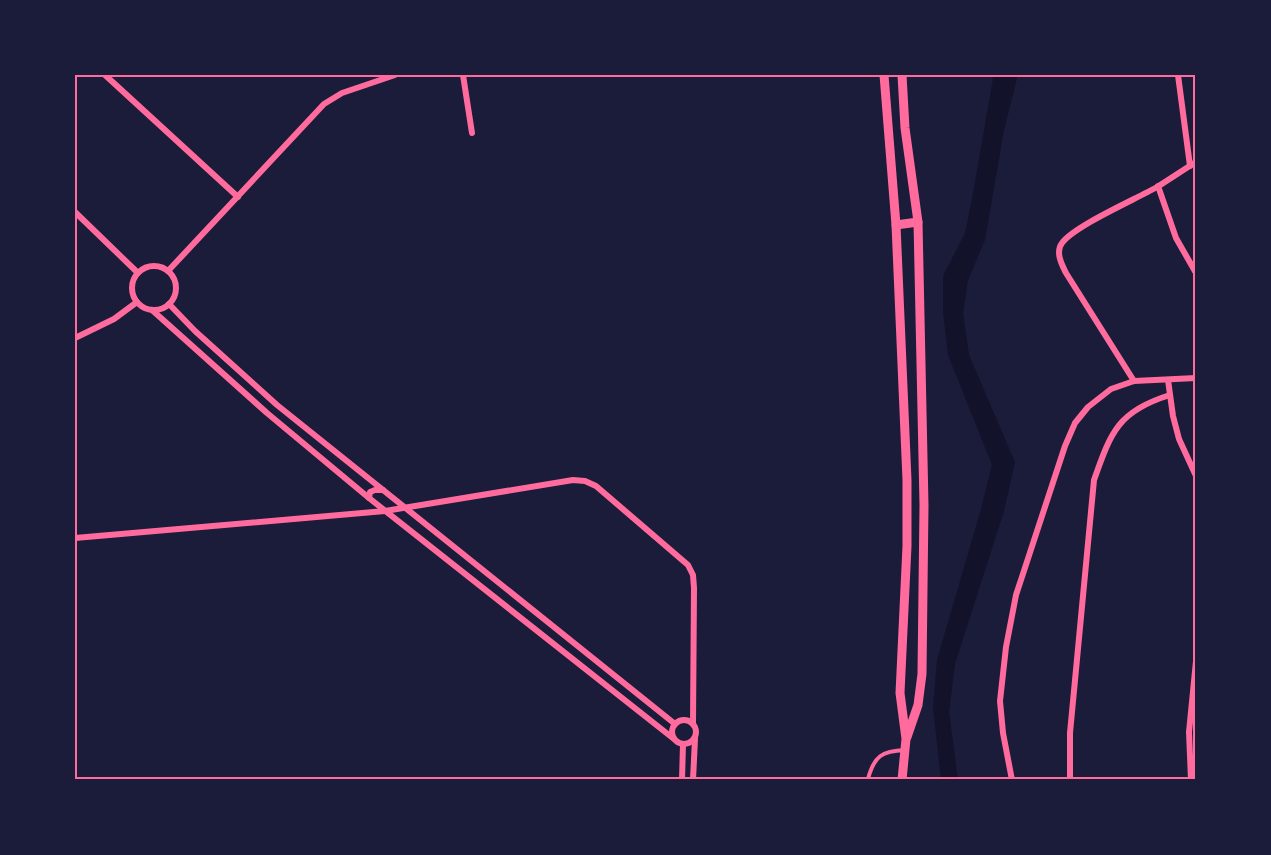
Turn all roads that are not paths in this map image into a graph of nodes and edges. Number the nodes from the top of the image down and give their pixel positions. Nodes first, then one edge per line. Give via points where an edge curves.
1 (105, 75) edge
2 (395, 75) edge
3 (463, 75) edge
4 (884, 75) edge
5 (902, 75) edge
6 (1178, 75) edge
7 (472, 133) dead end
8 (1193, 164) edge
9 (1158, 186) junction
10 (238, 197) junction
11 (75, 212) edge
12 (918, 222) junction
13 (896, 225) junction
14 (168, 271) junction
15 (138, 273) junction
16 (1196, 273) edge
17 (137, 303) junction
18 (169, 304) junction
19 (152, 310) junction
20 (75, 338) edge
21 (1194, 377) edge
22 (1168, 380) junction
23 (1134, 381) junction
24 (1170, 395) junction
25 (1196, 476) edge
26 (384, 490) junction
27 (369, 498) junction
28 (405, 507) junction
29 (385, 512) junction
30 (75, 538) edge
31 (1196, 661) edge
32 (1195, 671) edge
33 (675, 724) junction
34 (693, 724) junction
35 (674, 739) junction
36 (694, 739) junction
37 (906, 739) junction
38 (683, 744) junction
39 (905, 750) junction
40 (868, 779) edge
41 (682, 780) edge
42 (693, 780) edge
43 (902, 780) edge
44 (1012, 780) edge
45 (1070, 780) edge
46 (1191, 780) edge

1 - 10 street
2 - 10 street via 342,93 324,104
3 - 7 street
4 - 13 main road
5 - 12 main road
6 - 8 street
8 - 9 street
9 - 16 street via 1176,238
9 - 23 street via 1077,230 1062,243 1059,254
10 - 14 street
11 - 15 street
12 - 13 main road
12 - 37 main road via 924,597 922,674 918,705
13 - 37 main road via 907,480 900,693
14 - 15 street via 151,266
14 - 18 street via 176,288
15 - 17 street via 132,286
17 - 19 street
17 - 20 street
18 - 19 street
18 - 26 street via 277,405
19 - 27 street
21 - 22 street
22 - 23 street
22 - 24 street
23 - 44 street via 1112,389 1075,423 1016,595 1000,701
24 - 25 street via 1179,439
24 - 45 street via 1139,406 1121,422 1107,444 1094,480 1070,733
26 - 27 street via 370,492
26 - 28 street
27 - 29 street
28 - 29 street
28 - 33 street
28 - 34 street via 573,480 596,486 688,565 693,575
29 - 30 street
29 - 35 street
31 - 32 street
32 - 46 street via 1189,732
33 - 34 street via 682,720
33 - 35 street
34 - 36 street
35 - 38 street
36 - 38 street
36 - 42 street
37 - 39 main road
38 - 41 street
39 - 40 lane via 890,750 876,758
39 - 43 main road

